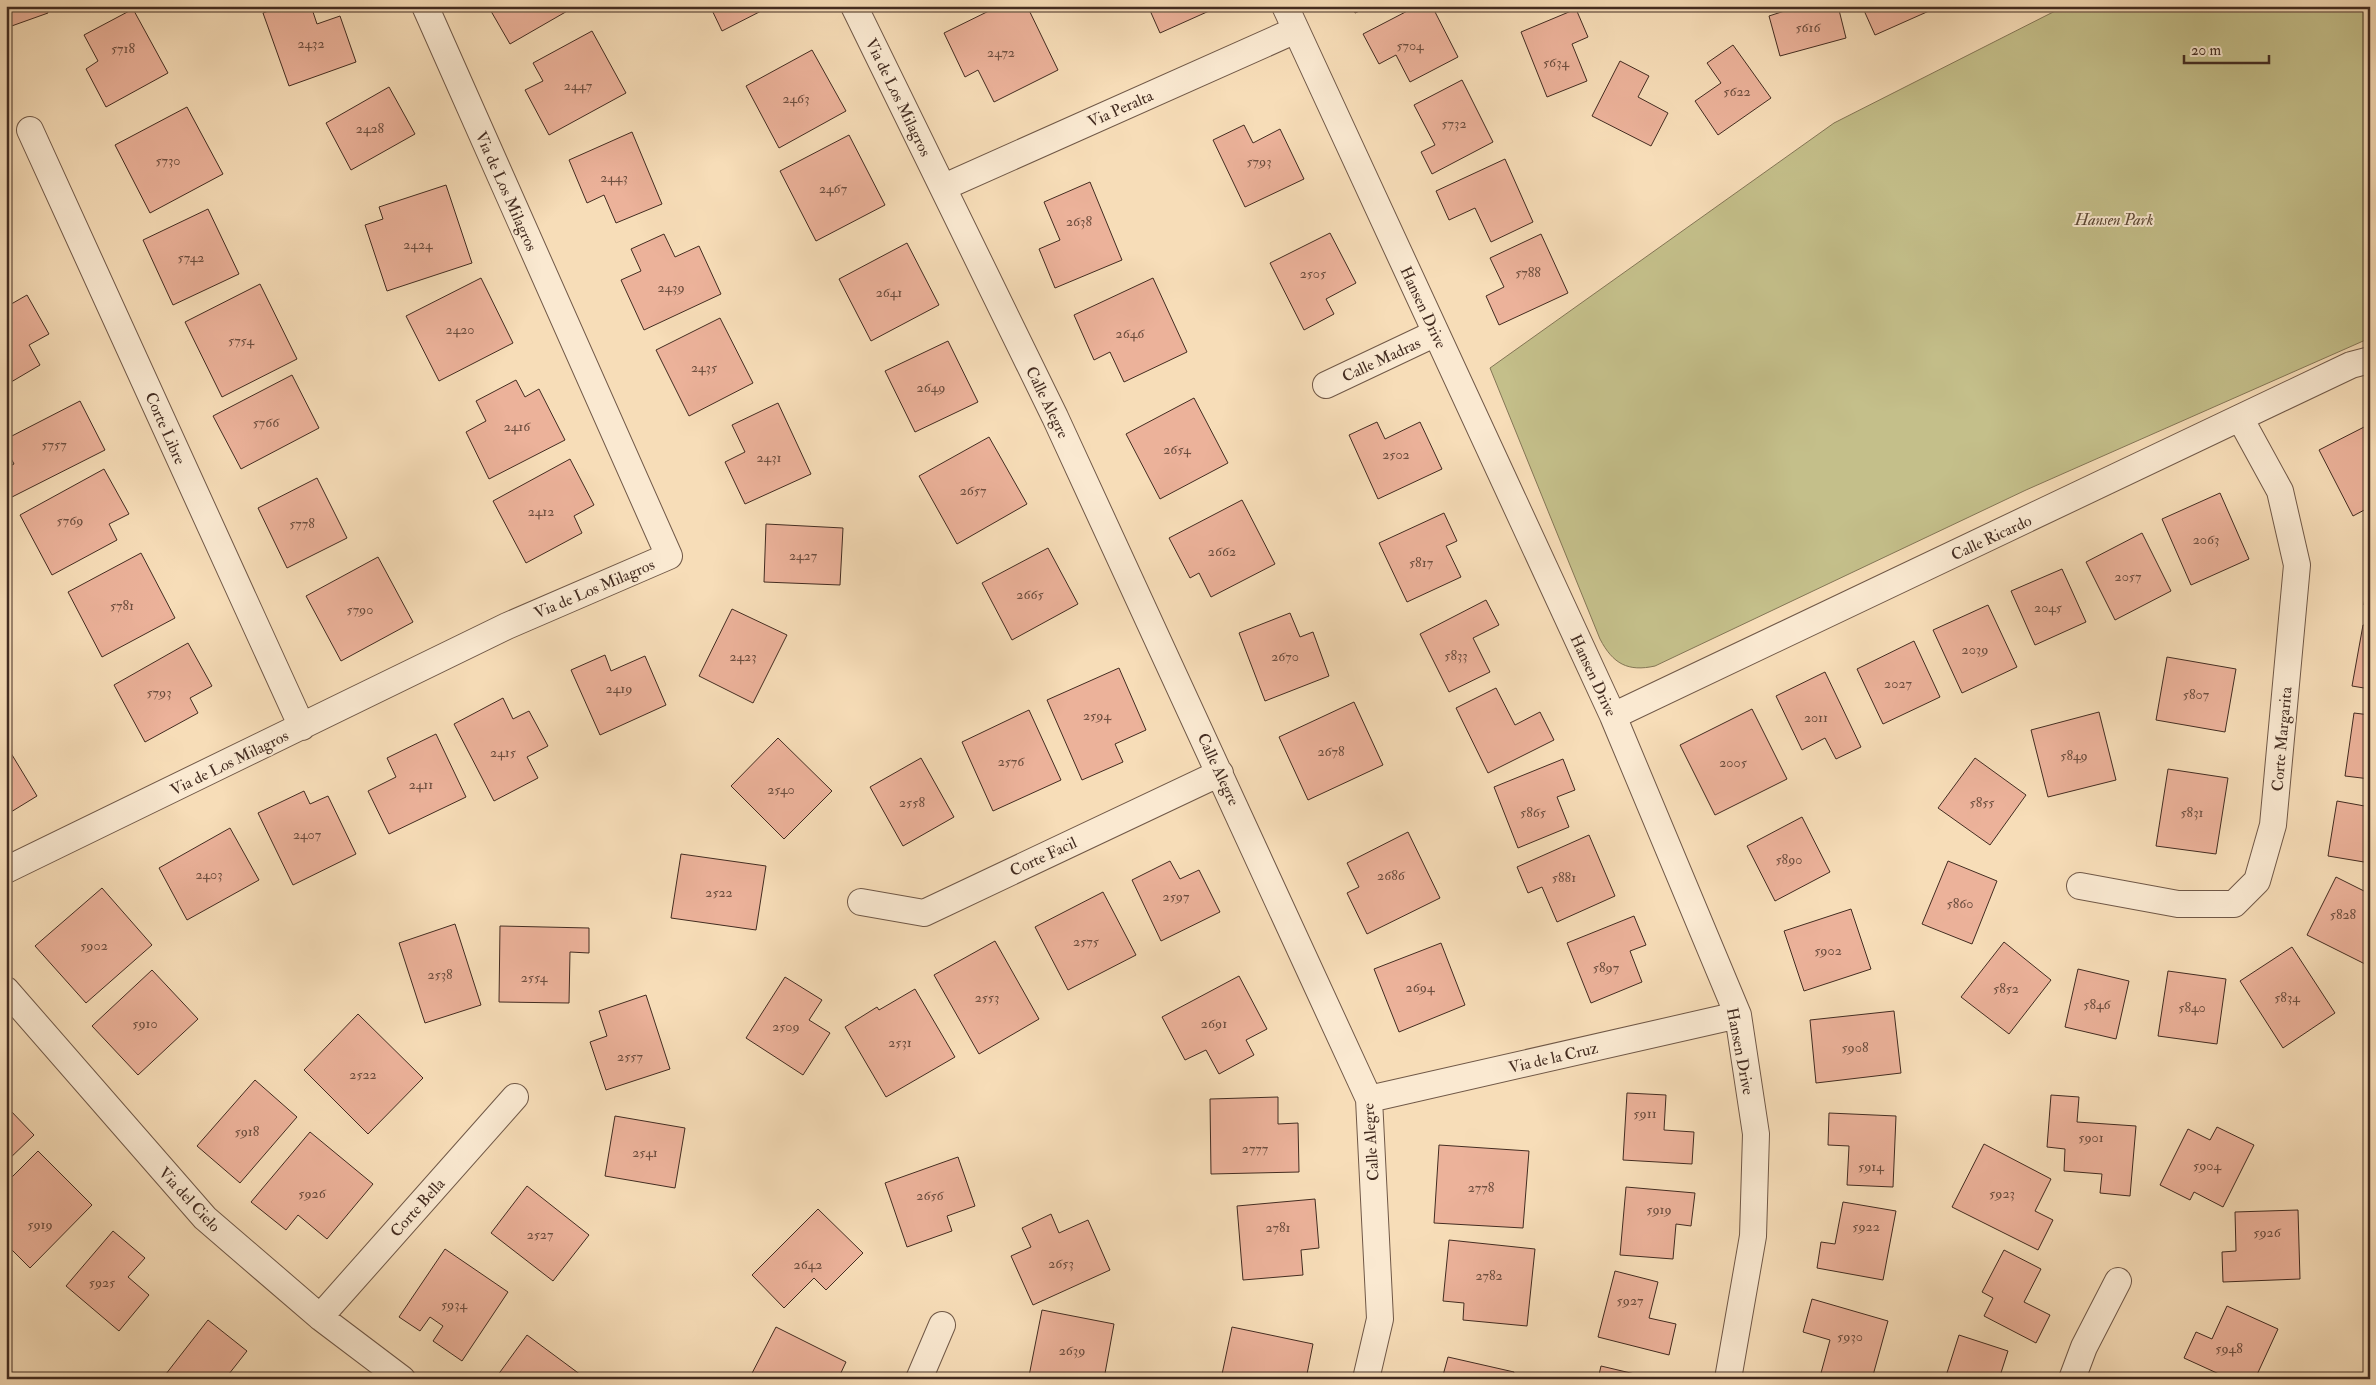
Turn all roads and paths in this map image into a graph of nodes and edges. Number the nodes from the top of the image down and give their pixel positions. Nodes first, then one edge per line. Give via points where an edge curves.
1 (425, 6) edge
2 (854, 6) edge
3 (1285, 6) edge
4 (1296, 30) junction
5 (30, 130) dead end
6 (944, 187) junction
7 (1436, 333) junction
8 (2370, 360) edge
9 (1326, 385) dead end
10 (2240, 418) junction
11 (1613, 716) junction
12 (302, 727) junction
13 (1220, 773) junction
14 (6, 870) edge
15 (2080, 886) dead end
16 (861, 902) dead end
17 (6, 990) edge
18 (1738, 1015) junction
19 (515, 1097) dead end
20 (1368, 1099) junction
21 (2118, 1281) dead end
22 (320, 1317) junction
23 (942, 1325) dead end
24 (402, 1379) edge
25 (919, 1379) edge
26 (1366, 1379) edge
27 (1728, 1379) edge
28 (2072, 1379) edge

1 - 12 street, Via de Los Milagros via 669,556 507,626
2 - 6 street, Via de Los Milagros
3 - 4 street, Hansen Drive
4 - 6 street, Via Peralta
4 - 7 street, Hansen Drive
5 - 12 street, Corte Libre
6 - 13 street, Calle Alegre
7 - 9 street, Calle Madras
7 - 11 street, Hansen Drive
8 - 10 street, Calle Ricardo via 2351,365
10 - 11 street, Calle Ricardo
10 - 15 street, Corte Margarita via 2280,491 2297,565 2274,825 2257,881 2234,904 2178,904
11 - 18 street, Hansen Drive
12 - 14 street, Via de Los Milagros
13 - 16 street, Corte Facil via 924,913
13 - 20 street, Calle Alegre
17 - 22 street, Via del Cielo via 205,1218
18 - 20 street, Via de la Cruz
18 - 27 street, Hansen Drive via 1756,1134 1753,1236
19 - 22 street, Corte Bella
20 - 26 street, Calle Alegre via 1380,1320
21 - 28 street via 2084,1347
22 - 24 street, Via del Cielo
23 - 25 street

